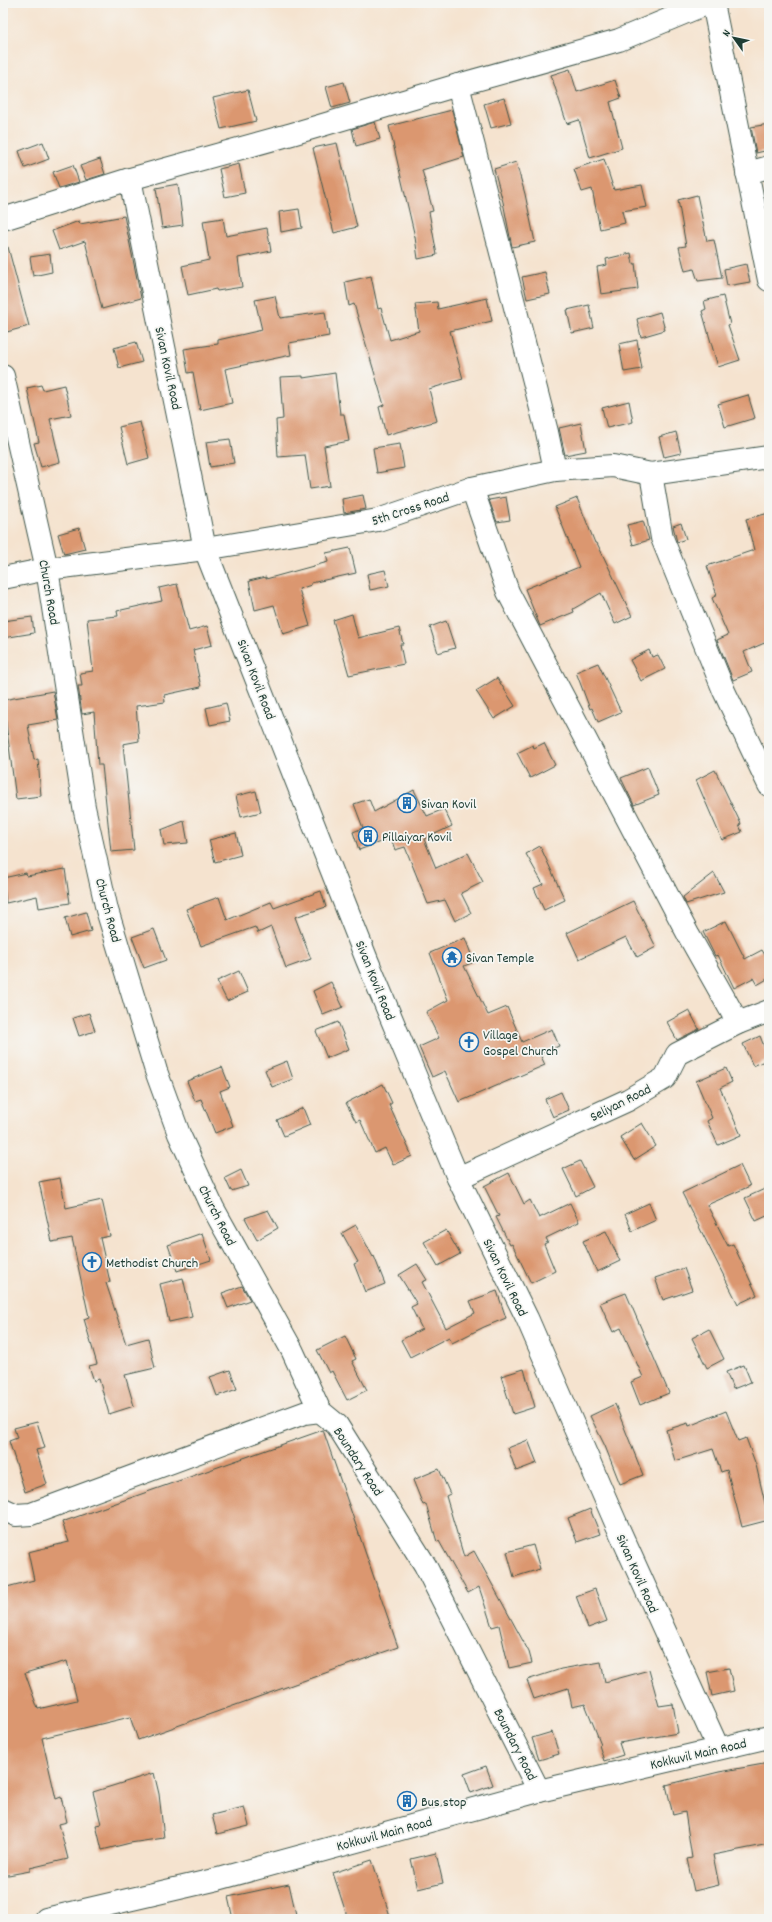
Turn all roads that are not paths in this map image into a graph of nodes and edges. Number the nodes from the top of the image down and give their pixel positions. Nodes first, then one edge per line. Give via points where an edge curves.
1 (708, 3) edge
2 (713, 3) edge
3 (458, 85) junction
4 (769, 167) edge
5 (747, 174) junction
6 (130, 179) junction
7 (3, 219) edge
8 (765, 243) edge
9 (769, 280) edge
10 (3, 376) edge
11 (769, 457) edge
12 (555, 470) junction
13 (651, 474) junction
14 (472, 488) junction
15 (206, 548) junction
16 (47, 569) junction
17 (3, 578) edge
18 (769, 785) edge
19 (769, 1011) edge
20 (738, 1023) junction
21 (458, 1178) junction
22 (320, 1411) junction
23 (3, 1509) edge
24 (769, 1737) edge
25 (718, 1748) junction
26 (539, 1791) junction
27 (46, 1919) edge

1 - 3 street via 619,40
2 - 5 street
3 - 6 street
3 - 12 street
4 - 5 street
5 - 8 street
6 - 7 street
6 - 15 street, Sivan Kovil Road
8 - 9 street
10 - 16 street, Church Road
11 - 13 street, 5th Cross Road
12 - 13 street, 5th Cross Road via 613,466
12 - 14 street, 5th Cross Road
13 - 18 street via 662,538 724,691
14 - 15 street, 5th Cross Road via 378,520
14 - 20 street via 508,592 689,936
15 - 16 street, 5th Cross Road
15 - 21 street, Sivan Kovil Road via 363,950
16 - 17 street, 5th Cross Road
16 - 22 street, Church Road via 84,807 107,910 156,1071 179,1134 213,1208 292,1350
19 - 20 street, Seliyan Road
20 - 21 street, Seliyan Road via 677,1054 665,1078 628,1100
21 - 25 street, Sivan Kovil Road via 526,1318 614,1521
22 - 23 street via 304,1413 31,1514 16,1515
22 - 26 street, Boundary Road via 336,1425 425,1565
24 - 25 street, Kokkuvil Main Road
25 - 26 street, Kokkuvil Main Road
26 - 27 street, Kokkuvil Main Road via 218,1879

